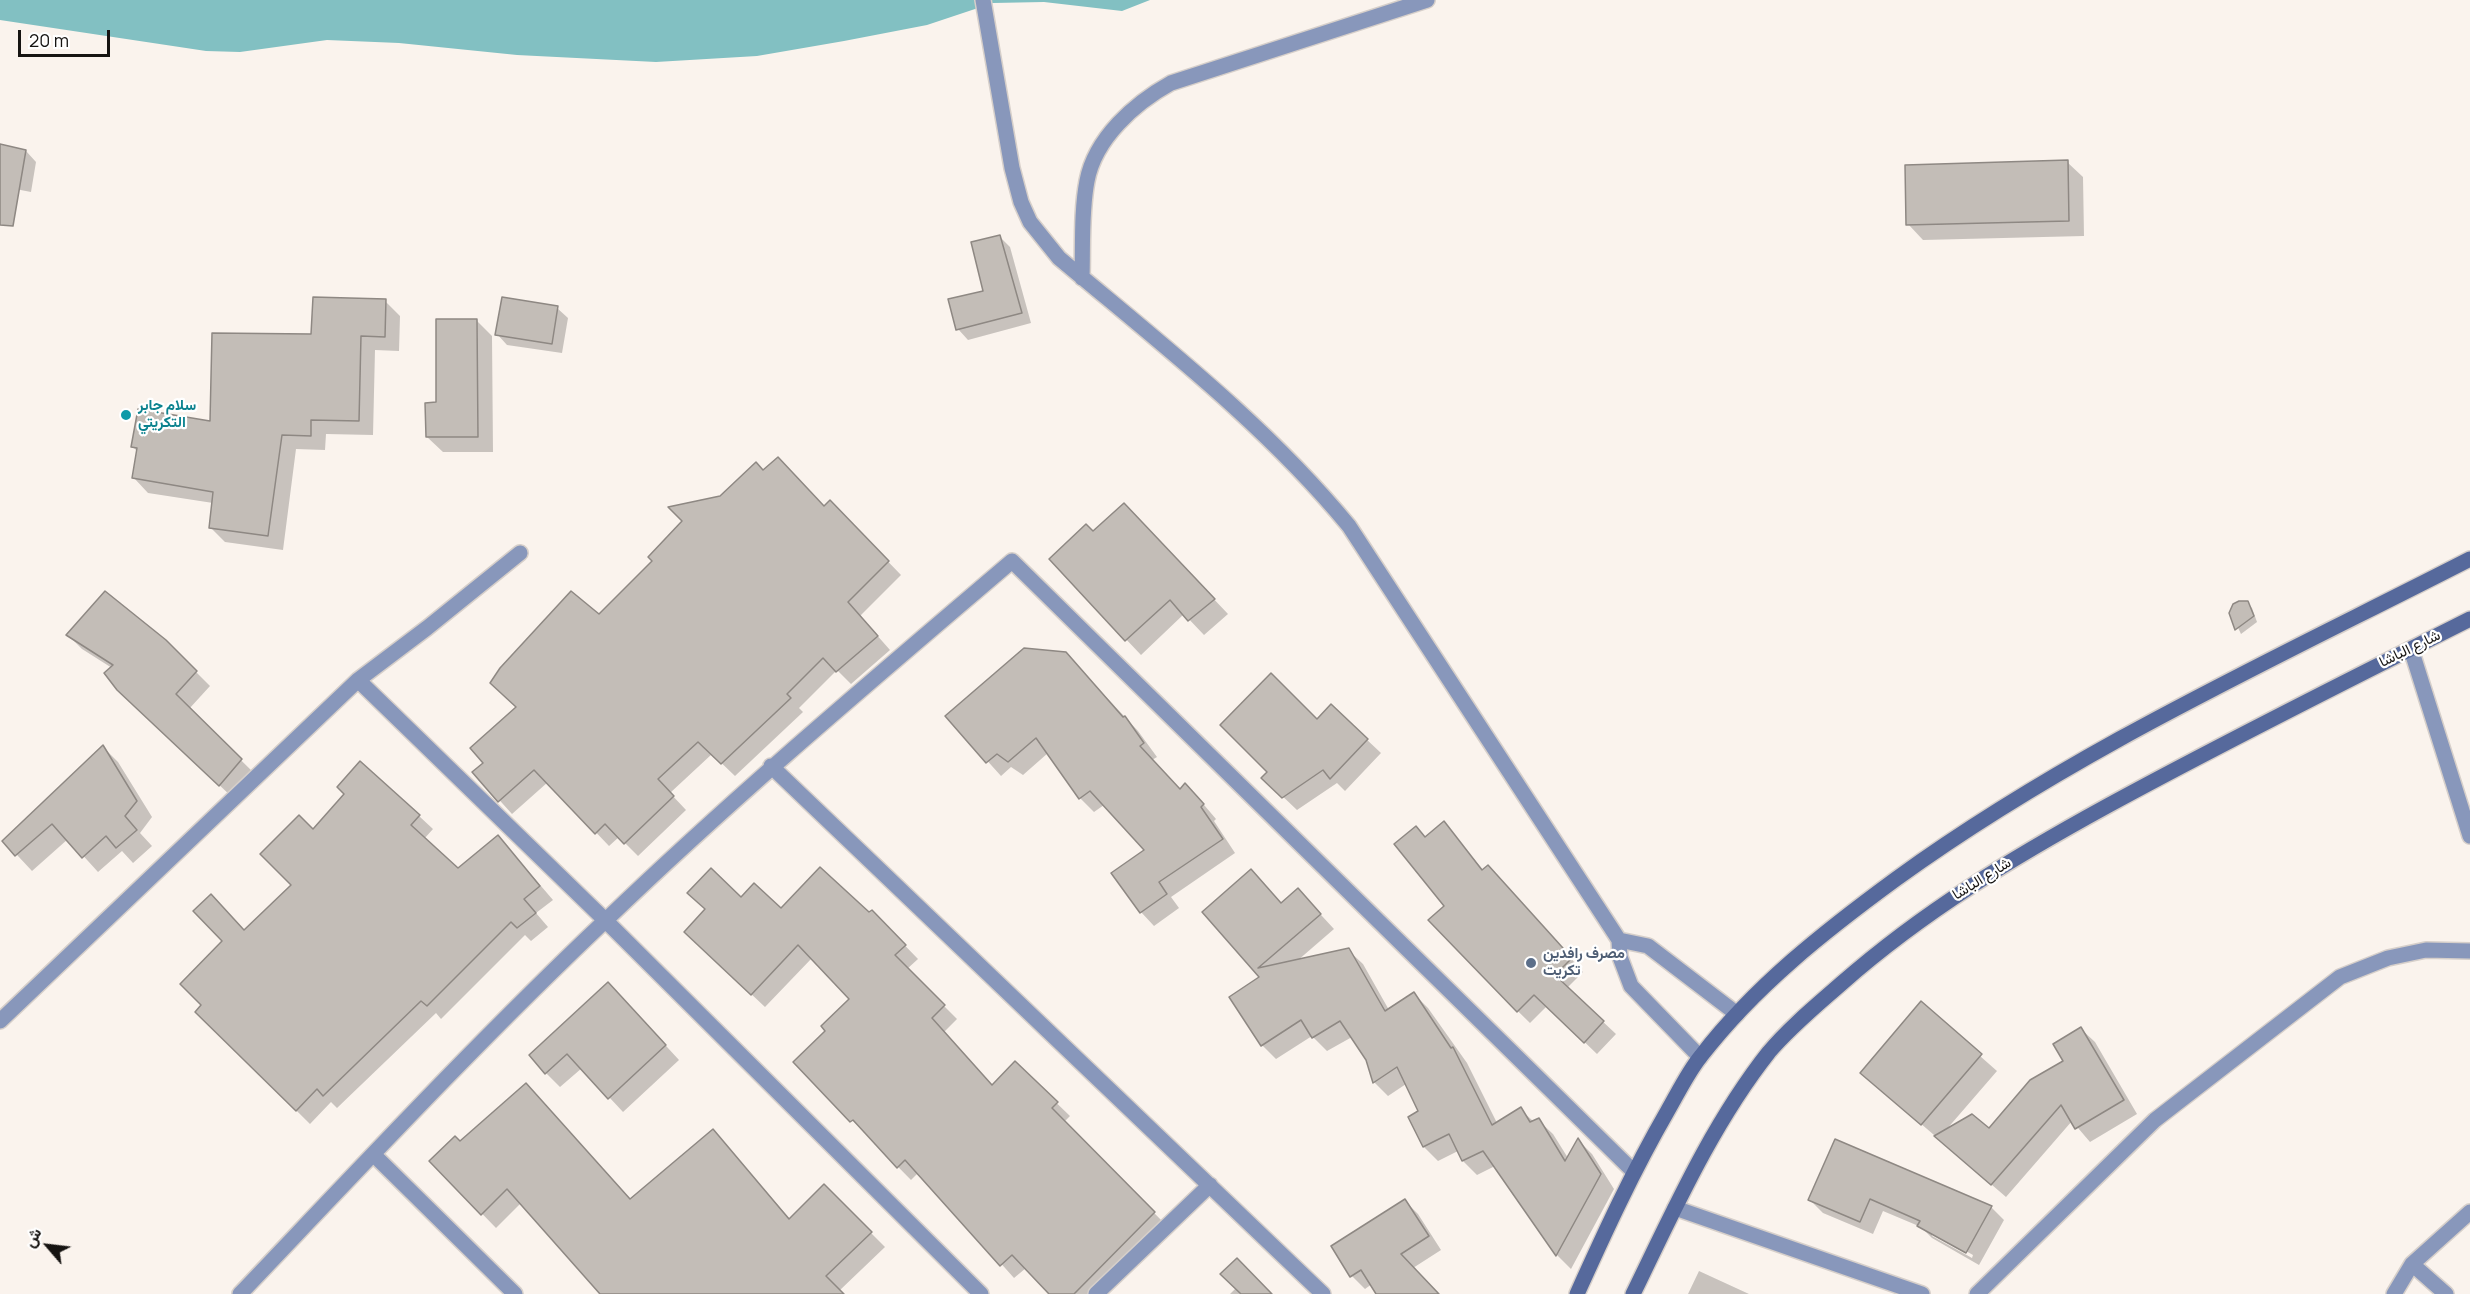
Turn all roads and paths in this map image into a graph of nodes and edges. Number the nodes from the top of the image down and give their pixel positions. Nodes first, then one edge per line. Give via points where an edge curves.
1 (983, 0) edge
2 (1426, 0) edge
3 (1082, 278) junction
4 (520, 553) dead end
5 (2470, 559) edge
6 (2470, 619) edge
7 (2411, 649) junction
8 (358, 680) junction
9 (771, 766) junction
10 (2470, 836) edge
11 (605, 920) junction
12 (1620, 940) junction
13 (2470, 951) edge
14 (1737, 1014) junction
15 (0, 1021) edge
16 (1700, 1057) junction
17 (373, 1155) junction
18 (1633, 1171) junction
19 (1210, 1185) junction
20 (1675, 1208) junction
21 (2470, 1212) edge
22 (2412, 1264) junction
23 (240, 1294) edge
24 (515, 1294) edge
25 (981, 1294) edge
26 (1096, 1294) edge
27 (1323, 1294) edge
28 (1577, 1294) edge
29 (1633, 1294) edge
30 (1922, 1294) edge
31 (1977, 1294) edge
32 (2394, 1294) edge
33 (2446, 1294) edge

1 - 3 street via 1012,168 1030,222 1059,258
2 - 3 street via 1171,83 1151,94 1110,131 1087,179
3 - 12 street via 1274,441 1349,526
4 - 8 street
5 - 14 main road via 2102,748 2015,798 1863,904 1811,945
6 - 7 main road, شارع الباشا
7 - 10 street
7 - 20 main road, شارع الباشا via 2096,812 2001,866 1908,927 1809,1011 1770,1051 1740,1093
8 - 11 street
8 - 15 street
9 - 11 street
9 - 18 street via 1012,561
9 - 19 street
11 - 17 street
11 - 25 street
12 - 14 street via 1648,946
12 - 16 street via 1620,957 1631,986
13 - 31 street via 2426,950 2388,958 2340,977 2155,1120
14 - 16 main road
16 - 18 main road
17 - 23 street
17 - 24 street
18 - 28 main road
19 - 26 street
19 - 27 street
20 - 29 main road, شارع الباشا
20 - 30 street
21 - 22 street
22 - 32 street
22 - 33 street

